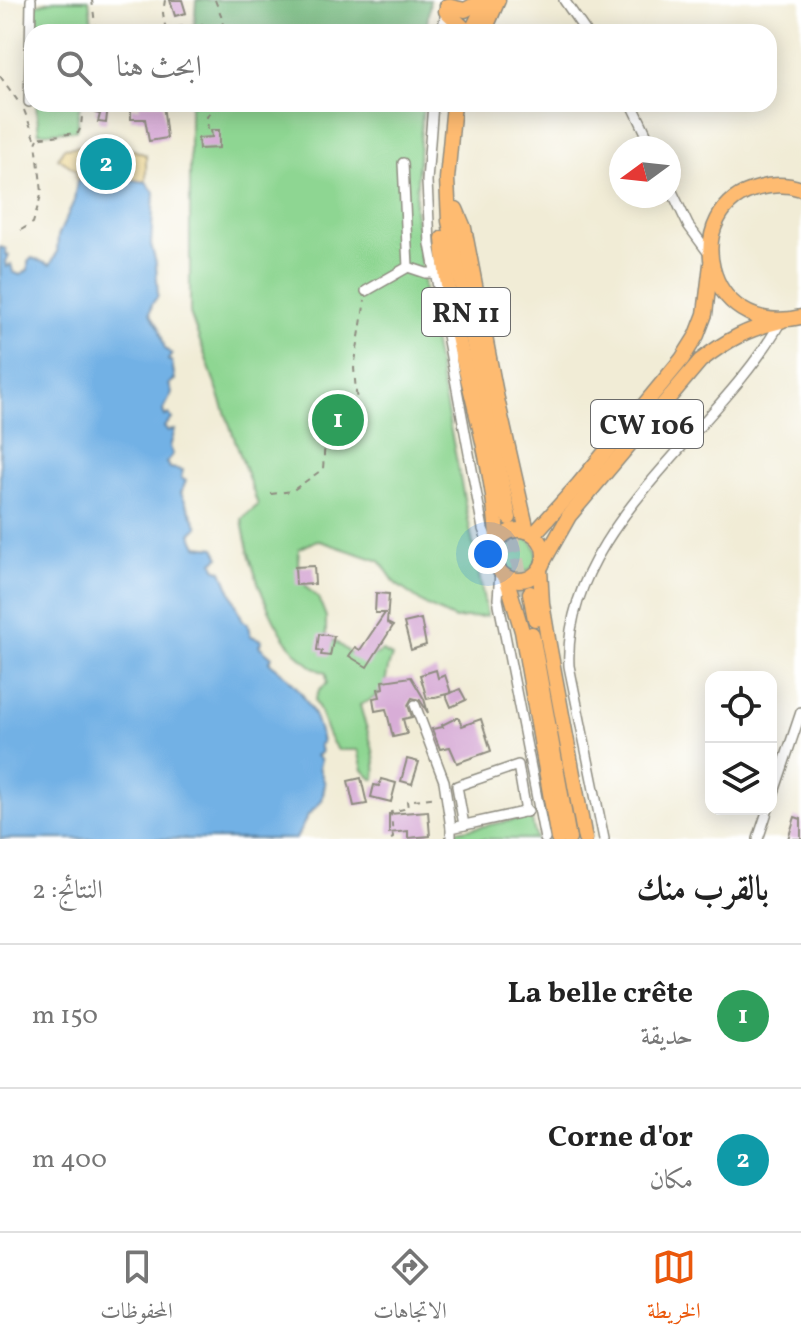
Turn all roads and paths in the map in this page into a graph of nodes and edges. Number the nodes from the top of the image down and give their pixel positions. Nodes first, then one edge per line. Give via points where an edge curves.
1 (31, 0) edge
2 (92, 0) edge
3 (165, 0) edge
4 (215, 0) edge
5 (486, 0) edge
6 (498, 0) edge
7 (564, 0) edge
8 (448, 6) edge
9 (31, 24) edge
10 (95, 24) edge
11 (165, 24) edge
12 (223, 24) edge
13 (463, 24) edge
14 (474, 24) edge
15 (488, 24) edge
16 (580, 24) edge
17 (0, 76) edge
18 (24, 110) edge
19 (25, 112) edge
20 (82, 112) edge
21 (210, 112) edge
22 (432, 112) edge
23 (453, 112) edge
24 (462, 112) edge
25 (636, 112) edge
26 (208, 130) dead end
27 (647, 136) edge
28 (38, 138) junction
29 (403, 163) dead end
30 (798, 186) edge
31 (452, 206) junction
32 (680, 208) edge
33 (21, 230) dead end
34 (710, 260) junction
35 (408, 267) junction
36 (435, 273) junction
37 (366, 291) joint
38 (801, 317) edge
39 (781, 321) junction
40 (271, 494) dead end
41 (520, 500) junction
42 (565, 501) junction
43 (512, 518) tunnel mouth
44 (530, 533) junction
45 (495, 550) junction
46 (541, 566) junction
47 (503, 574) junction
48 (415, 705) dead end
49 (801, 712) edge
50 (777, 783) edge
51 (447, 796) junction
52 (539, 810) junction
53 (526, 812) junction
54 (766, 815) edge
55 (464, 825) junction
56 (451, 834) edge
57 (391, 839) edge
58 (545, 839) edge
59 (558, 839) edge
60 (569, 839) edge
61 (578, 839) edge
62 (585, 839) edge
63 (604, 839) edge
64 (758, 839) edge

1 - 9 street
2 - 10 path
3 - 11 path
4 - 12 path
5 - 8 highway via 465,10
5 - 14 highway
6 - 15 highway
7 - 16 street
8 - 13 highway
17 - 18 path
19 - 28 path
20 - 28 path via 78,133
21 - 26 path
22 - 36 street via 427,216
23 - 31 highway, RN 11 via 448,158
24 - 31 highway, RN 11
25 - 27 street
28 - 33 path via 42,192 33,223
29 - 35 street
30 - 34 highway via 772,184 734,200 712,234
31 - 41 highway via 464,228
31 - 43 highway, RN 11
31 - 45 highway via 443,229 444,254 494,500
32 - 34 street
34 - 39 highway via 723,291 743,311
34 - 42 highway, CW 106 via 705,314 697,335
35 - 36 street
35 - 37 street
36 - 45 street via 484,535
37 - 40 path via 354,368 357,404 335,405 327,413 323,469 292,491
38 - 39 highway
39 - 46 highway, CW 106 via 751,328 700,361 569,516
39 - 63 street via 613,533 576,607 569,666
41 - 42 highway via 535,515
41 - 44 highway
42 - 44 highway, CW 106
44 - 45 highway via 510,531
44 - 46 highway via 543,547
45 - 47 highway
46 - 47 highway via 521,580
46 - 62 highway via 542,603
47 - 52 street via 498,599
47 - 59 highway via 522,631
48 - 51 street
49 - 50 street
51 - 56 street
51 - 57 path via 407,801 408,808 391,812
52 - 53 street
52 - 58 street
53 - 55 street
53 - 55 street via 518,765 457,786
54 - 64 street
55 - 56 street
60 - 61 highway via 527,594

